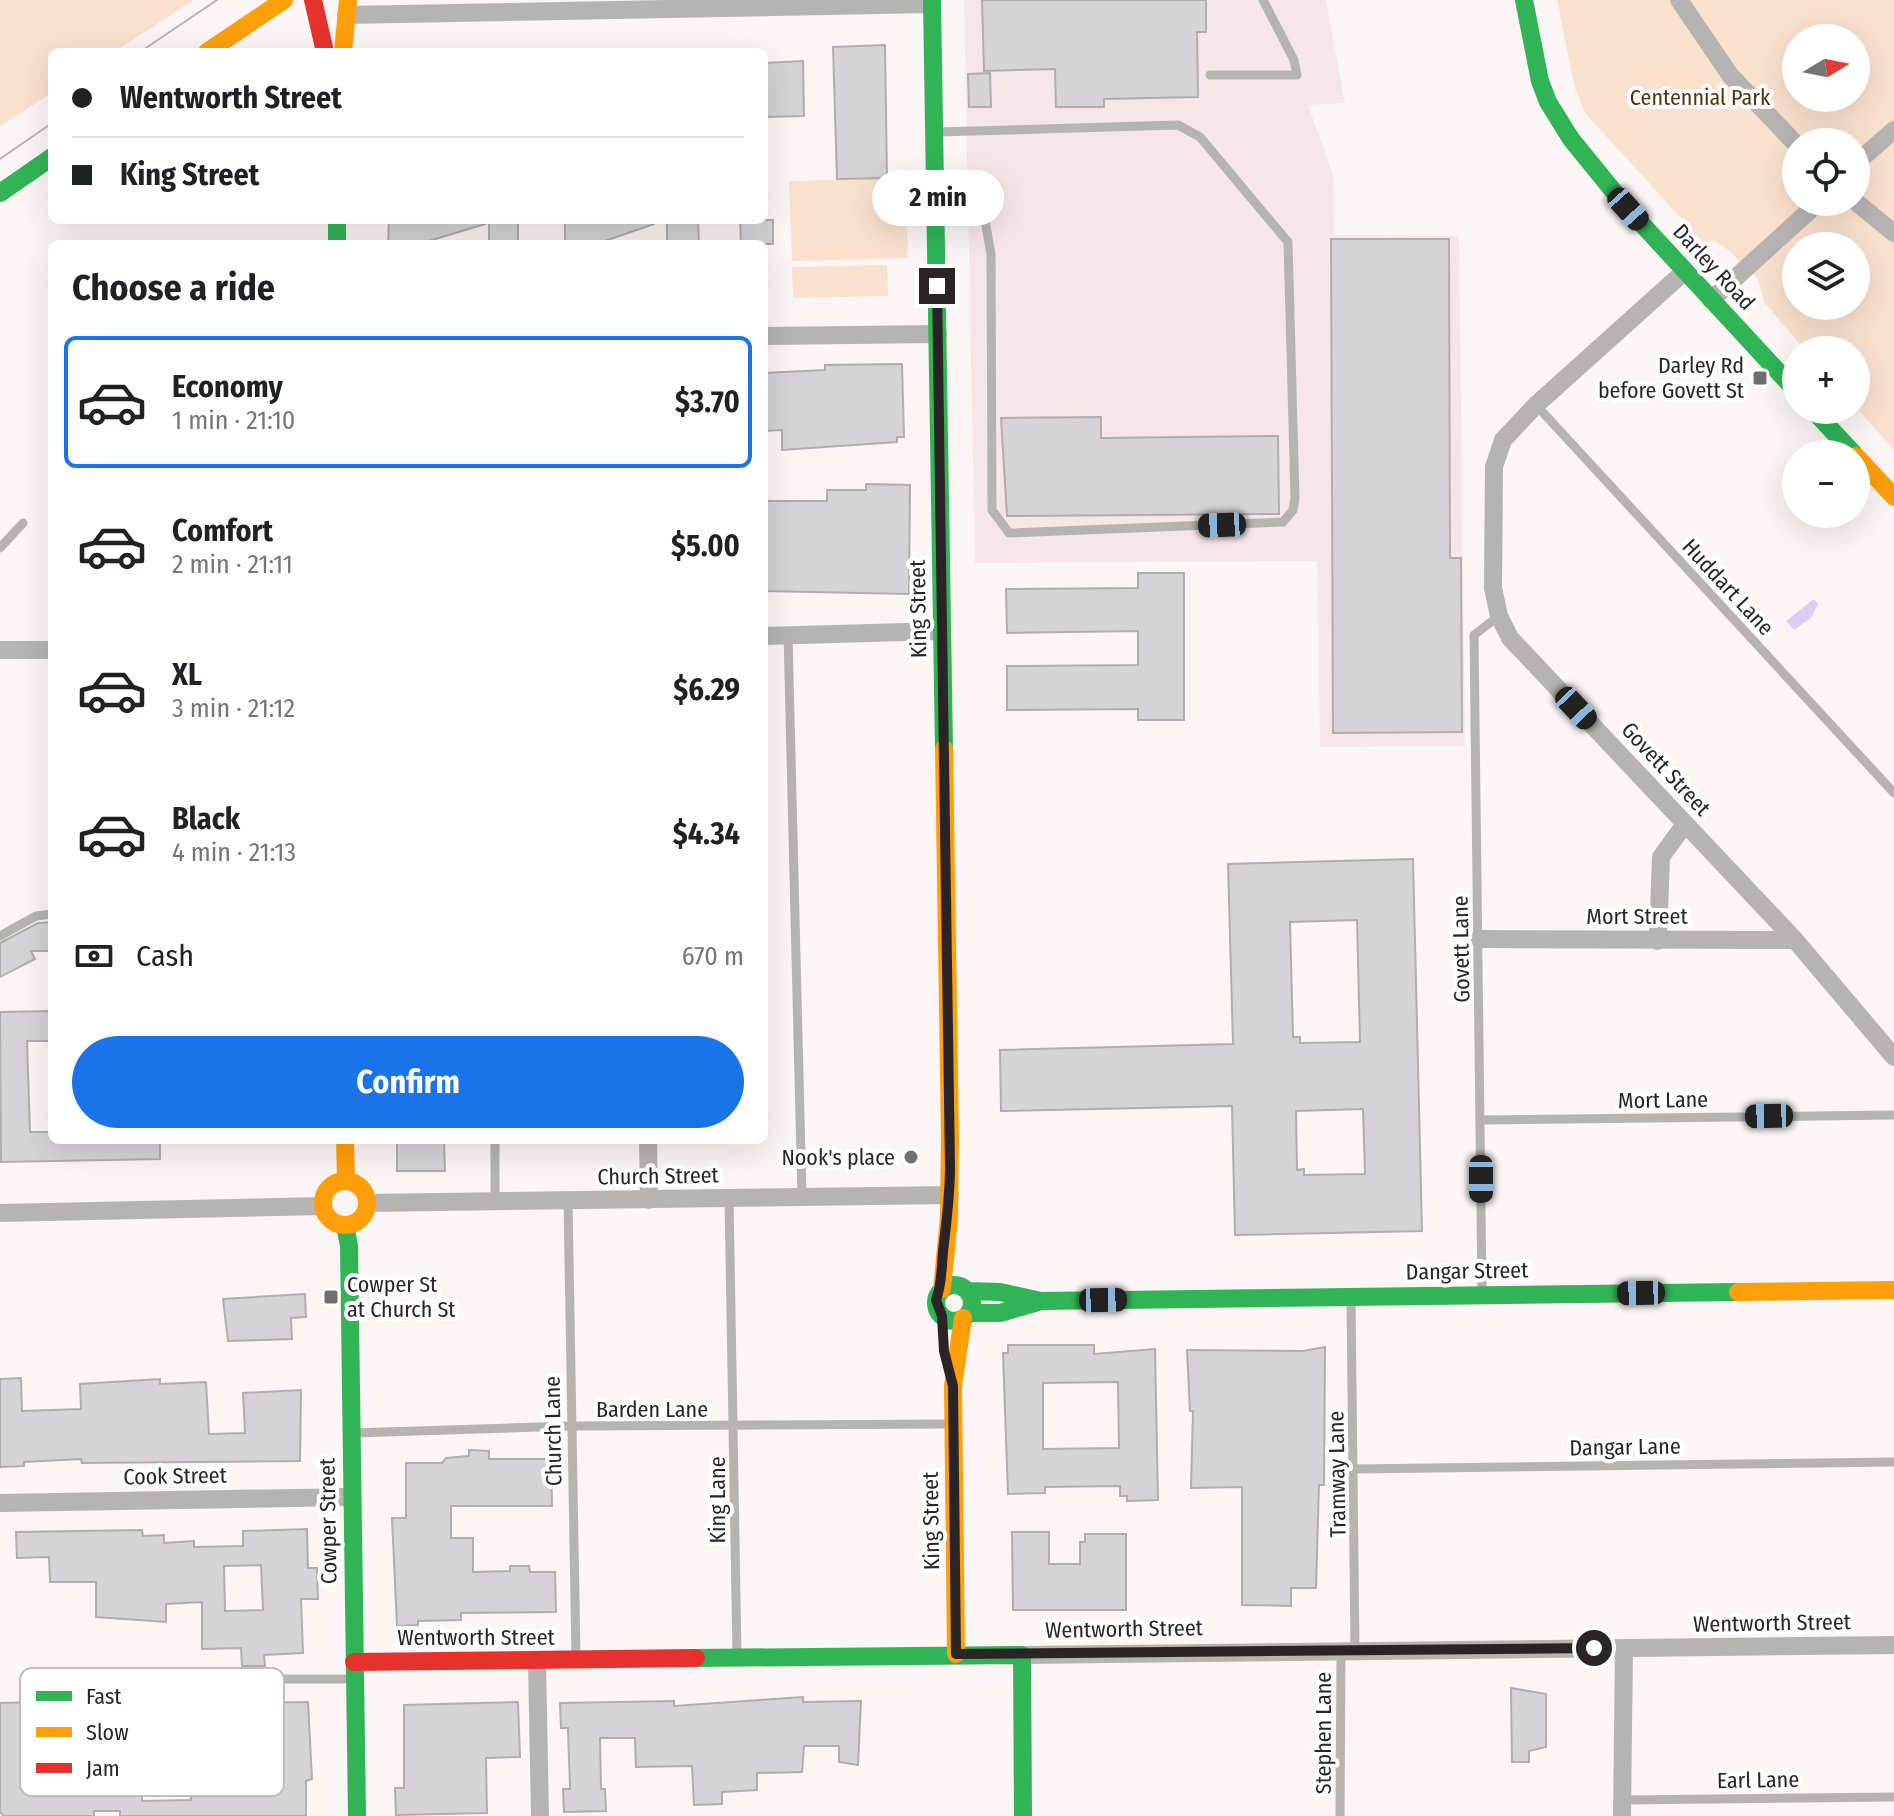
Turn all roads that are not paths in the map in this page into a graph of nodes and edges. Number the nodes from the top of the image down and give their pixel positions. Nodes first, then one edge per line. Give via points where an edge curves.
1 (284, 0) edge
2 (313, 0) edge
3 (1263, 0) edge
4 (1524, 0) edge
5 (1679, 0) edge
6 (932, 2) edge
7 (500, 6) edge
8 (347, 8) edge
9 (213, 48) edge
10 (324, 48) edge
11 (343, 48) edge
12 (1210, 75) dead end
13 (1782, 129) edge
14 (1894, 130) edge
15 (934, 132) junction
16 (1870, 151) edge
17 (48, 160) edge
18 (0, 193) edge
19 (935, 206) junction
20 (1870, 213) edge
21 (1804, 216) edge
22 (1894, 233) edge
23 (1685, 271) junction
24 (1711, 300) junction
25 (938, 334) junction
26 (768, 336) edge
27 (1782, 376) edge
28 (1536, 405) junction
29 (1826, 424) edge
30 (1841, 440) edge
31 (1870, 471) edge
32 (1894, 497) edge
33 (23, 523) dead end
34 (0, 548) edge
35 (1499, 616) junction
36 (942, 631) junction
37 (788, 635) junction
38 (768, 636) edge
39 (0, 650) edge
40 (48, 650) edge
41 (1894, 793) edge
42 (1685, 824) junction
43 (48, 914) edge
44 (0, 936) edge
45 (1479, 939) junction
46 (1795, 940) junction
47 (1658, 941) junction
48 (1894, 1057) edge
49 (1894, 1115) edge
50 (1481, 1120) junction
51 (345, 1144) edge
52 (495, 1144) edge
53 (648, 1144) edge
54 (346, 1181) junction
55 (950, 1195) junction
56 (802, 1197) junction
57 (729, 1198) junction
58 (649, 1200) junction
59 (568, 1201) junction
60 (495, 1202) junction
61 (367, 1203) junction
62 (323, 1206) junction
63 (0, 1213) edge
64 (949, 1217) junction
65 (345, 1225) junction
66 (942, 1289) junction
67 (965, 1289) junction
68 (1894, 1290) edge
69 (1482, 1295) junction
70 (1351, 1297) junction
71 (1041, 1301) junction
72 (942, 1316) junction
73 (966, 1316) junction
74 (953, 1386) junction
75 (954, 1424) junction
76 (571, 1426) junction
77 (735, 1427) junction
78 (350, 1433) junction
79 (1894, 1462) edge
80 (1356, 1469) junction
81 (351, 1497) junction
82 (0, 1503) edge
83 (1894, 1645) edge
84 (1624, 1648) junction
85 (1348, 1650) junction
86 (956, 1654) junction
87 (1022, 1655) junction
88 (737, 1658) junction
89 (576, 1660) junction
90 (537, 1661) junction
91 (354, 1671) junction
92 (284, 1673) edge
93 (1894, 1797) edge
94 (1622, 1808) edge
95 (357, 1816) edge
96 (540, 1816) edge
97 (1023, 1816) edge
98 (1340, 1816) edge

1 - 9 street
2 - 10 street
3 - 12 lane via 1297,75
4 - 23 street, Darley Road via 1540,81 1558,121
5 - 13 street via 1730,75
6 - 7 street
6 - 15 street, King Street
7 - 8 street
8 - 11 street
14 - 16 street
15 - 19 street, King Street
15 - 19 lane via 1178,125 1208,146 1288,242 1295,498 1283,522 1009,533 1002,527 992,510 991,254 982,204
17 - 18 street
19 - 25 street, King Street
20 - 22 street
21 - 24 street
23 - 24 street, Darley Road
23 - 28 street, Govett Street
24 - 27 street, Darley Road
25 - 26 street
25 - 36 street, King Street
28 - 35 street, Govett Street via 1503,440 1494,467 1493,588
28 - 41 lane, Huddart Lane
29 - 30 street
31 - 32 street
33 - 34 lane
35 - 42 street, Govett Street via 1510,638
35 - 45 lane, Govett Lane via 1474,635
36 - 37 street
36 - 55 street, King Street
37 - 38 street
37 - 56 lane
39 - 40 street
42 - 46 street, Govett Street
42 - 47 street via 1661,857
43 - 44 lane
45 - 47 street, Mort Street
45 - 50 lane, Govett Lane
46 - 47 street, Mort Street
46 - 48 street, Govett Street
49 - 50 lane, Mort Lane
50 - 69 lane, Govett Lane
51 - 54 street
52 - 60 lane
53 - 58 street
54 - 61 street via 359,1187
54 - 62 street via 329,1189
55 - 56 street, Church Street
55 - 64 street, King Street
56 - 57 street, Church Street
57 - 58 street, Church Street
57 - 77 lane, King Lane
58 - 59 street, Church Street
59 - 60 street, Church Street
59 - 76 lane, Church Lane
60 - 61 street, Church Street
61 - 65 street via 361,1219
62 - 63 street
62 - 65 street via 329,1218
64 - 66 street, King Street
64 - 67 street, King Street
65 - 78 street, Cowper Street
66 - 67 street via 952,1284
66 - 72 street via 936,1300
67 - 71 street, Dangar Street
67 - 73 street via 972,1302
68 - 69 street, Dangar Street
69 - 70 street, Dangar Street
70 - 71 street, Dangar Street
70 - 80 lane, Tramway Lane
71 - 73 street, Dangar Street
72 - 73 street via 952,1321
72 - 74 street, King Street
73 - 74 street, King Street
74 - 75 street, King Street
75 - 77 lane, Barden Lane
75 - 86 street, King Street
76 - 77 lane, Barden Lane
76 - 78 lane, Barden Lane
76 - 89 lane, Church Lane
77 - 88 lane, King Lane
78 - 81 street, Cowper Street
79 - 80 lane, Dangar Lane
80 - 85 lane, Tramway Lane
81 - 82 street, Cook Street
81 - 91 street, Cowper Street
83 - 84 street, Wentworth Street
84 - 85 street, Wentworth Street
84 - 94 street
85 - 87 street, Wentworth Street
85 - 98 lane, Stephen Lane
86 - 87 street, Wentworth Street
86 - 88 street, Wentworth Street
87 - 97 street
88 - 89 street, Wentworth Street
89 - 90 street, Wentworth Street
90 - 91 street, Wentworth Street
90 - 96 street
91 - 92 lane
91 - 95 street, Cowper Street
93 - 94 lane, Earl Lane

